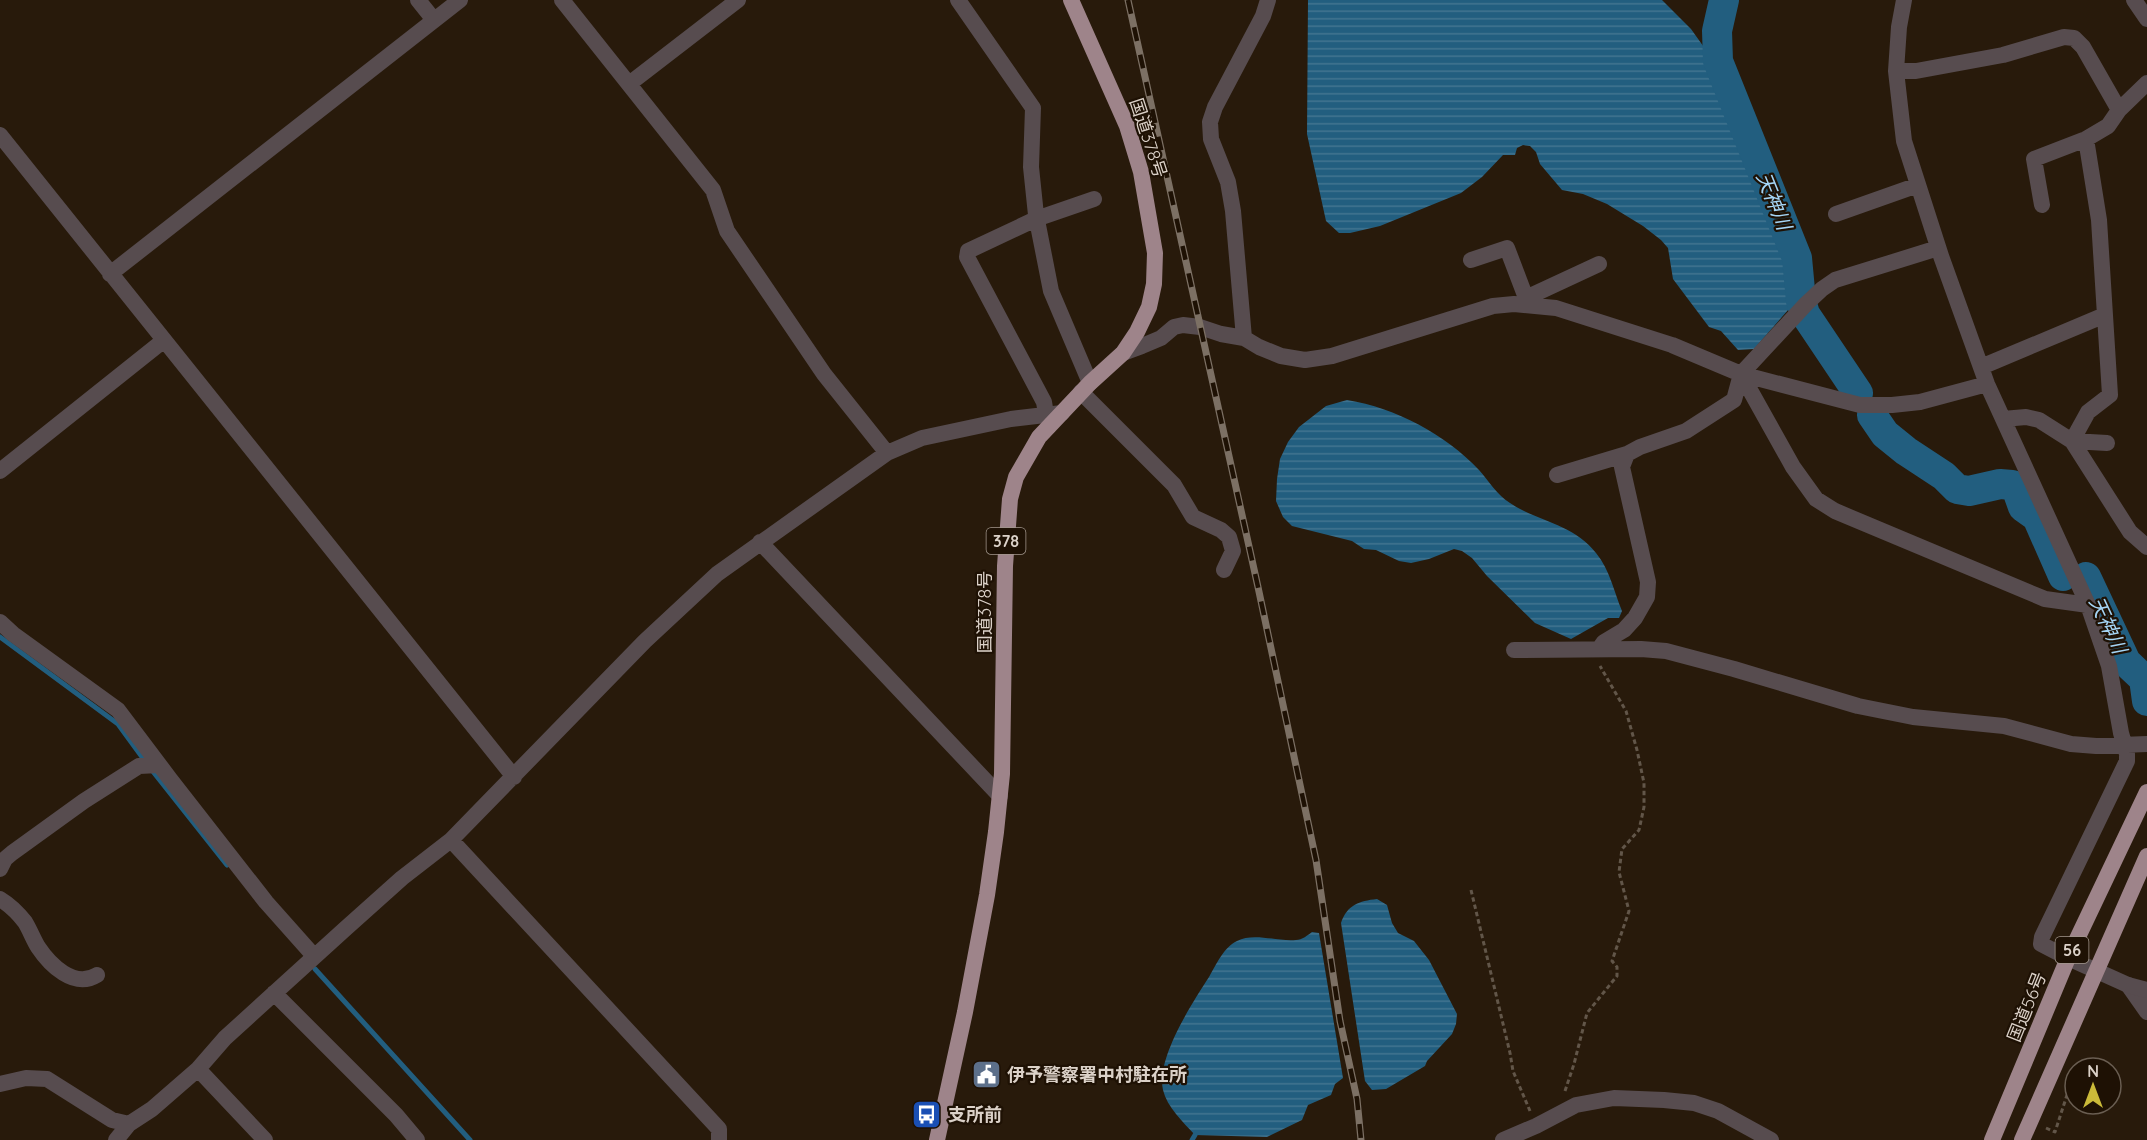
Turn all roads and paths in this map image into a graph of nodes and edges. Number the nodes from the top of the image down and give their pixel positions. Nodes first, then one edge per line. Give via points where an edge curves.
1 (418, 0) edge
2 (460, 0) edge
3 (562, 0) edge
4 (738, 0) edge
5 (958, 0) edge
6 (1071, 0) edge
7 (1268, 0) edge
8 (1904, 0) edge
9 (2134, 0) edge
10 (2147, 19) edge
11 (434, 20) junction
12 (1896, 71) junction
13 (2147, 83) edge
14 (629, 84) junction
15 (2119, 110) junction
16 (0, 135) edge
17 (2086, 139) junction
18 (1918, 185) junction
19 (1094, 199) dead end
20 (2042, 205) dead end
21 (1836, 214) dead end
22 (1036, 219) junction
23 (1938, 248) junction
24 (1471, 260) dead end
25 (1599, 264) dead end
26 (110, 274) junction
27 (1526, 301) junction
28 (2105, 315) junction
29 (1244, 338) junction
30 (163, 341) junction
31 (1123, 353) junction
32 (1981, 367) junction
33 (1741, 374) junction
34 (1987, 384) junction
35 (1086, 388) junction
36 (1054, 414) junction
37 (2003, 419) junction
38 (2072, 441) junction
39 (2107, 443) dead end
40 (887, 453) junction
41 (1627, 454) junction
42 (0, 471) edge
43 (1557, 475) dead end
44 (760, 542) junction
45 (2147, 547) edge
46 (1224, 570) dead end
47 (2088, 605) junction
48 (0, 622) edge
49 (1514, 650) dead end
50 (1599, 650) junction
51 (2147, 744) edge
52 (2126, 746) junction
53 (159, 765) junction
54 (514, 777) junction
55 (2147, 792) edge
56 (1000, 796) junction
57 (452, 840) junction
58 (2147, 856) edge
59 (0, 869) edge
60 (1471, 890) dead end
61 (0, 899) edge
62 (314, 956) junction
63 (2068, 958) junction
64 (2097, 971) junction
65 (97, 975) dead end
66 (2128, 985) junction
67 (2147, 990) edge
68 (274, 993) junction
69 (2147, 1012) edge
70 (198, 1069) junction
71 (0, 1084) edge
72 (2063, 1107) edge
73 (1557, 1115) junction
74 (129, 1124) junction
75 (2055, 1132) dead end
76 (1539, 1133) edge
77 (116, 1140) edge
78 (265, 1140) edge
79 (417, 1140) edge
80 (719, 1140) edge
81 (938, 1140) edge
82 (1503, 1140) edge
83 (1771, 1140) edge
84 (1992, 1140) edge
85 (2022, 1140) edge

1 - 11 street
2 - 11 street
3 - 14 street
4 - 14 street
5 - 22 street via 1033,108 1031,167
6 - 31 highway, 国道378号 / 378 via 1127,126 1151,220 1154,284 1149,307
7 - 29 street via 1210,122 1211,140 1228,182 1233,211
8 - 12 street
9 - 10 street
11 - 26 street
12 - 15 street via 2003,55 2064,37 2083,47
12 - 18 street via 1904,141
13 - 15 street
14 - 40 street via 712,190 727,231 824,374
15 - 17 street via 2108,126
16 - 26 street
17 - 20 street via 2034,159
17 - 28 street via 2099,220
18 - 21 street
18 - 23 street
19 - 22 street
22 - 35 street via 1051,291
22 - 36 street via 968,251 968,257 1044,402
23 - 32 street
23 - 33 street via 1835,280 1803,307
24 - 27 street via 1507,248
25 - 27 street
26 - 30 street
27 - 29 street via 1493,306 1332,356 1305,360 1281,356
27 - 33 street via 1672,345
28 - 32 street
28 - 38 street via 2110,395 2088,412
29 - 31 street via 1183,325
30 - 42 street
30 - 54 street
31 - 35 highway, 国道378号 / 378
32 - 34 street
33 - 34 street via 1860,405 1920,402
33 - 41 street via 1734,400 1686,431
33 - 47 street via 1793,467 1816,499 1835,511 2045,599
34 - 37 street
35 - 36 highway, 国道378号 / 378
35 - 46 street via 1174,485 1193,517 1229,537 1233,551
36 - 40 street via 922,438
36 - 56 highway, 国道378号 / 378 via 1016,477 1010,499
37 - 38 street via 2039,420
37 - 47 street
38 - 39 street
38 - 45 street via 2130,532
40 - 44 street
41 - 43 street
41 - 50 street via 1622,467 1648,582 1647,597 1629,626 1604,642
44 - 54 street via 669,617
44 - 56 street
47 - 52 street via 2109,666
48 - 53 street via 118,710
49 - 50 street
50 - 52 street via 1666,651 1858,706 1913,717 2004,726 2071,744
50 - 73 path via 1600,666 1626,711 1644,783 1644,807 1639,830 1622,849 1618,872 1629,912 1612,961 1617,976 1587,1013
51 - 52 street
52 - 63 street via 2127,761 2042,937 2041,944
53 - 59 street via 139,766 84,801 12,853
53 - 62 street via 266,902
54 - 57 street
55 - 63 highway, 国道56号 / 56
56 - 81 highway, 国道378号 / 378 via 985,907
57 - 62 street via 402,878
57 - 80 street via 719,1129
58 - 64 highway, 56
60 - 76 path via 1513,1071
61 - 65 street via 17,913 44,955 67,976 84,980
62 - 68 street
63 - 64 street
63 - 84 highway, 国道56号 / 56
64 - 66 street
64 - 85 highway, 56
66 - 67 street
66 - 69 street
68 - 70 street
68 - 79 street via 396,1114
70 - 74 street
70 - 78 street
71 - 74 street via 26,1078 47,1079 112,1120
72 - 75 path
73 - 76 street
73 - 83 street via 1576,1105 1614,1098 1694,1103 1718,1111
74 - 77 street
76 - 82 street

